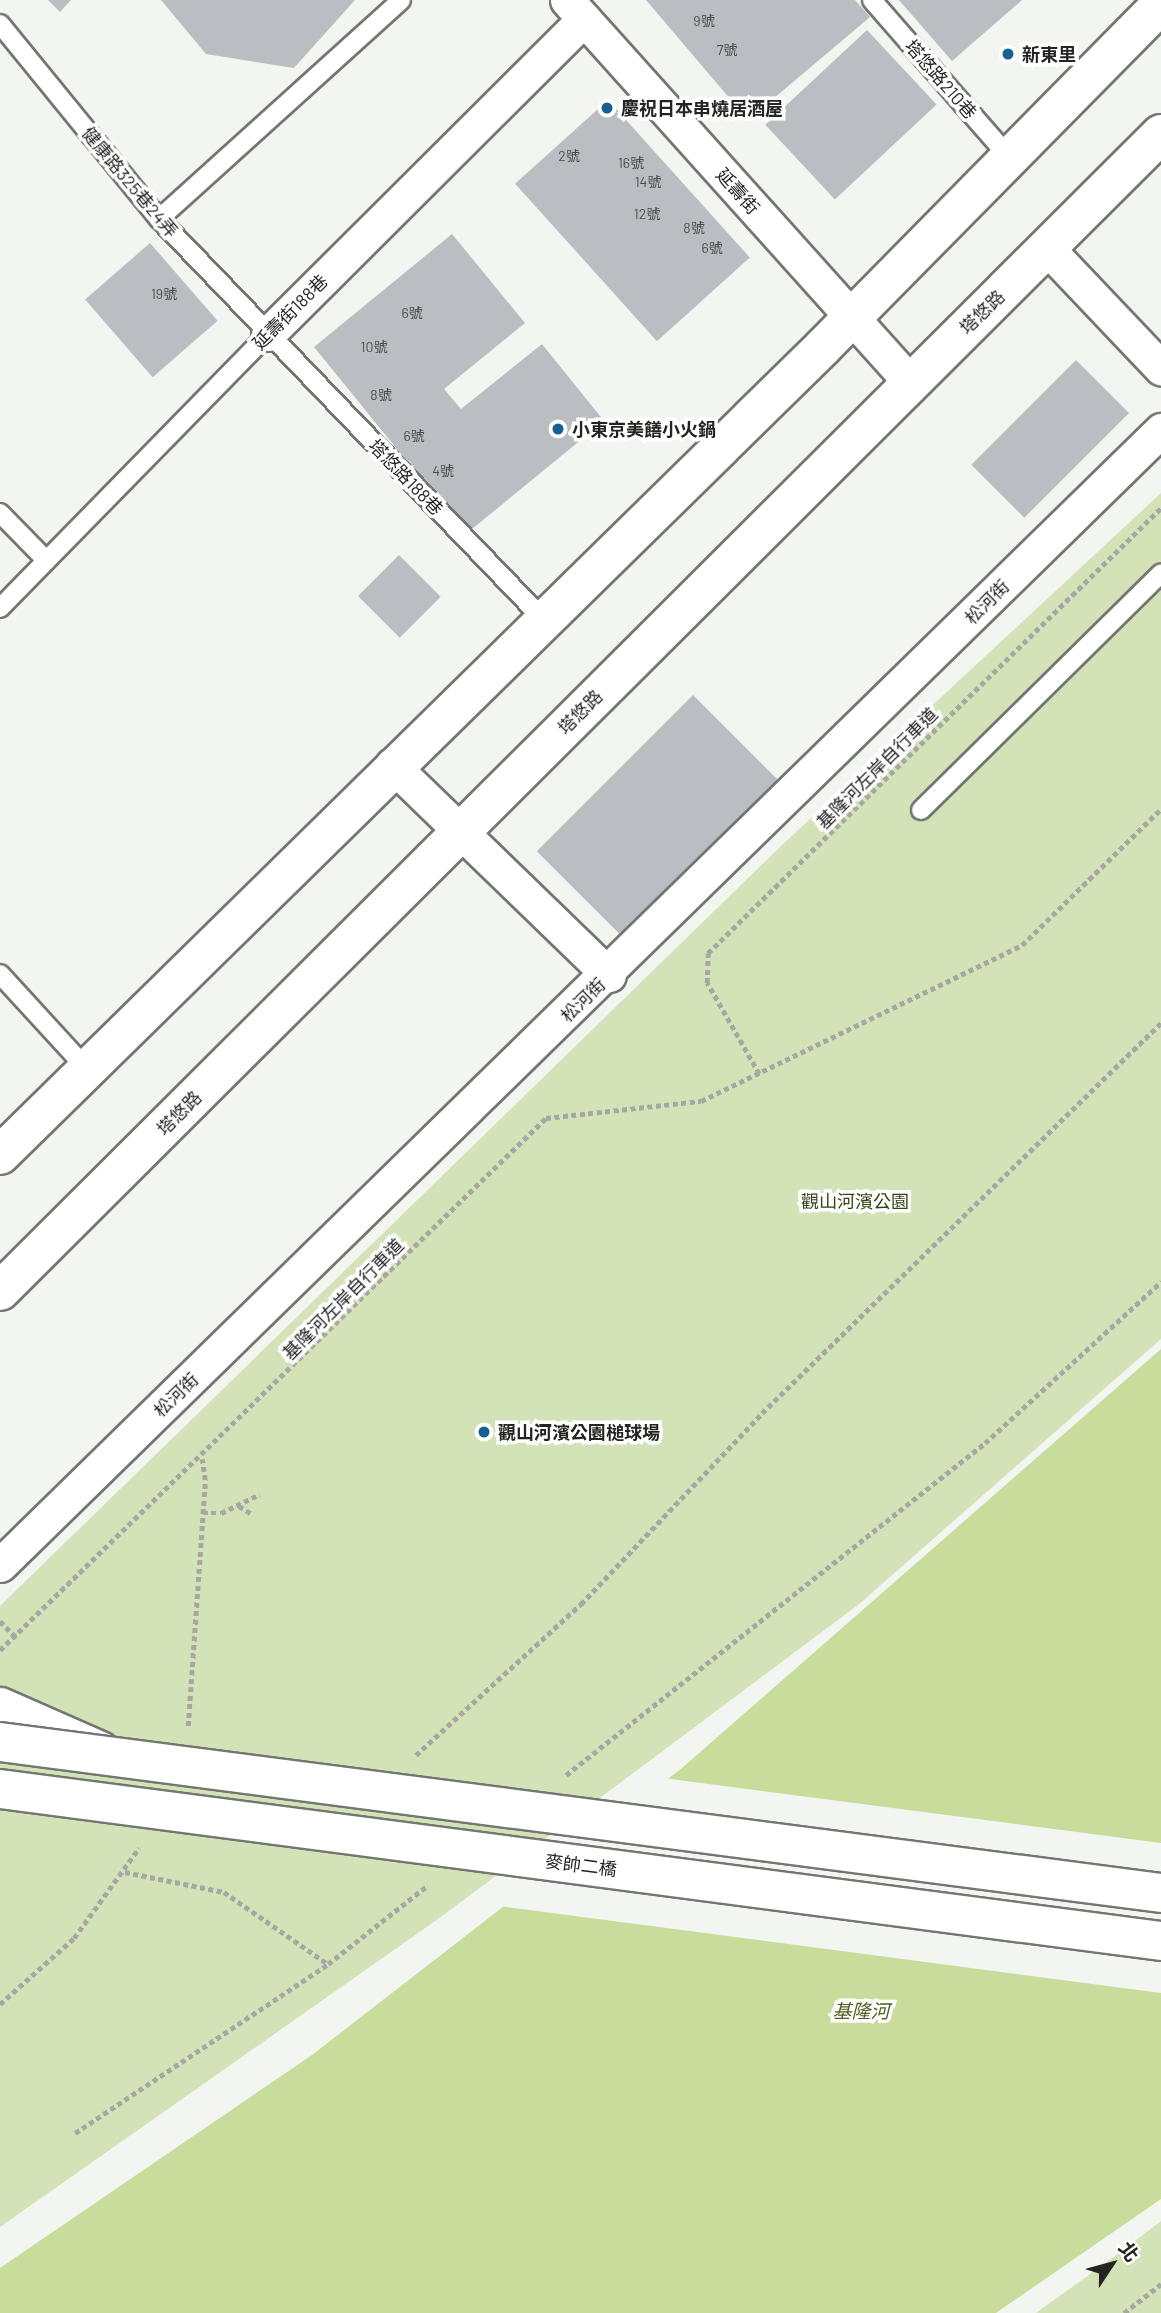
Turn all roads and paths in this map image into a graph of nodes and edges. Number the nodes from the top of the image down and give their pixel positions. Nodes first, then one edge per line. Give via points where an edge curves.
1 (401, 0) edge
2 (872, 0) edge
3 (1146, 8) edge
4 (575, 9) edge
5 (0, 24) edge
6 (1161, 134) edge
7 (1010, 158) junction
8 (159, 219) junction
9 (1047, 248) junction
10 (852, 318) junction
11 (268, 334) junction
12 (1161, 368) edge
13 (910, 382) junction
14 (1161, 430) edge
15 (1161, 508) edge
16 (0, 513) edge
17 (45, 559) junction
18 (1161, 573) edge
19 (0, 608) edge
20 (544, 620) junction
21 (392, 765) junction
22 (1161, 809) edge
23 (921, 810) dead end
24 (460, 832) junction
25 (0, 974) edge
26 (609, 975) junction
27 (1161, 1023) edge
28 (87, 1069) junction
29 (759, 1074) junction
30 (0, 1155) edge
31 (1161, 1282) edge
32 (0, 1292) edge
33 (260, 1494) dead end
34 (239, 1506) junction
35 (203, 1513) dead end
36 (252, 1514) dead end
37 (0, 1565) edge
38 (0, 1621) edge
39 (16, 1637) junction
40 (0, 1650) edge
41 (0, 1707) edge
42 (0, 1742) edge
43 (102, 1752) junction
44 (410, 1760) dead end
45 (558, 1782) dead end
46 (0, 1789) edge
47 (125, 1872) dead end
48 (438, 1877) dead end
49 (1161, 1892) edge
50 (1161, 1941) edge
51 (328, 1964) junction
52 (75, 2133) dead end
53 (1161, 2284) edge
54 (1124, 2313) edge

1 - 8 lane
2 - 7 lane, 塔悠路210巷
3 - 7 main road
4 - 10 street, 延壽街
4 - 11 street, 延壽街188巷
5 - 8 lane, 健康路325巷24弄
6 - 9 main road, 塔悠路
7 - 10 main road
8 - 11 lane, 健康路325巷24弄
9 - 12 street
9 - 13 main road, 塔悠路
10 - 13 street, 延壽街
10 - 20 main road
11 - 17 lane, 延壽街188巷
11 - 20 lane, 塔悠路188巷
13 - 24 main road, 塔悠路
14 - 26 street, 松河街
15 - 29 path, 基隆河左岸自行車道 via 708,953 707,983
16 - 17 lane
17 - 19 lane, 延壽街188巷
18 - 23 lane
20 - 21 main road
21 - 24 street
21 - 28 main road
22 - 29 path, 基隆河左岸自行車道 via 1022,946
24 - 26 street
24 - 32 main road, 塔悠路
25 - 28 lane
26 - 37 street, 松河街
27 - 44 path via 762,1413 580,1604
28 - 30 main road
29 - 39 path, 基隆河左岸自行車道 via 701,1101 546,1118
31 - 45 path via 985,1443
33 - 34 path
34 - 35 path
34 - 36 path
38 - 39 path
39 - 40 path, 基隆河左岸自行車道
41 - 43 main road
42 - 43 main road, bridge
43 - 49 main road, bridge
46 - 50 main road, 麥帥二橋, bridge
47 - 51 path via 224,1892
48 - 51 path
51 - 52 path
53 - 54 path

